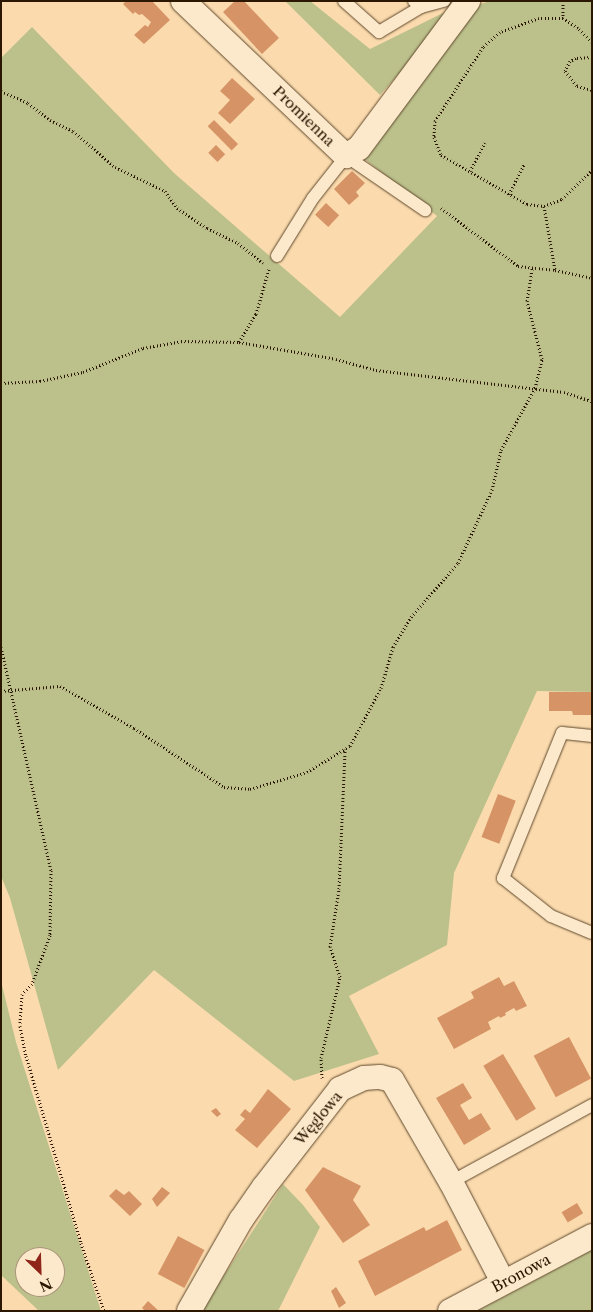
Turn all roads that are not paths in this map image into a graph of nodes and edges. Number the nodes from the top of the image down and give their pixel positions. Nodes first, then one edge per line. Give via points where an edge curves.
1 (183, 1) edge
2 (344, 1) edge
3 (444, 1) edge
4 (464, 2) edge
5 (418, 4) edge
6 (346, 156) junction
7 (425, 210) road end
8 (277, 256) road end
9 (592, 736) edge
10 (592, 933) edge
11 (592, 1105) edge
12 (451, 1182) junction
13 (592, 1236) edge
14 (503, 1282) junction
15 (189, 1311) edge
16 (450, 1311) edge

1 - 6 street, Promienna
2 - 5 lane via 378,32
3 - 5 lane
4 - 6 street, Promienna via 359,148
6 - 7 lane
6 - 8 lane
9 - 10 lane via 562,733 502,878 551,916
11 - 12 lane
12 - 14 street, Węglowa
12 - 15 street, Węglowa via 392,1080 364,1078 340,1090 327,1104 241,1220
13 - 14 street, Bronowa
14 - 16 street, Bronowa

